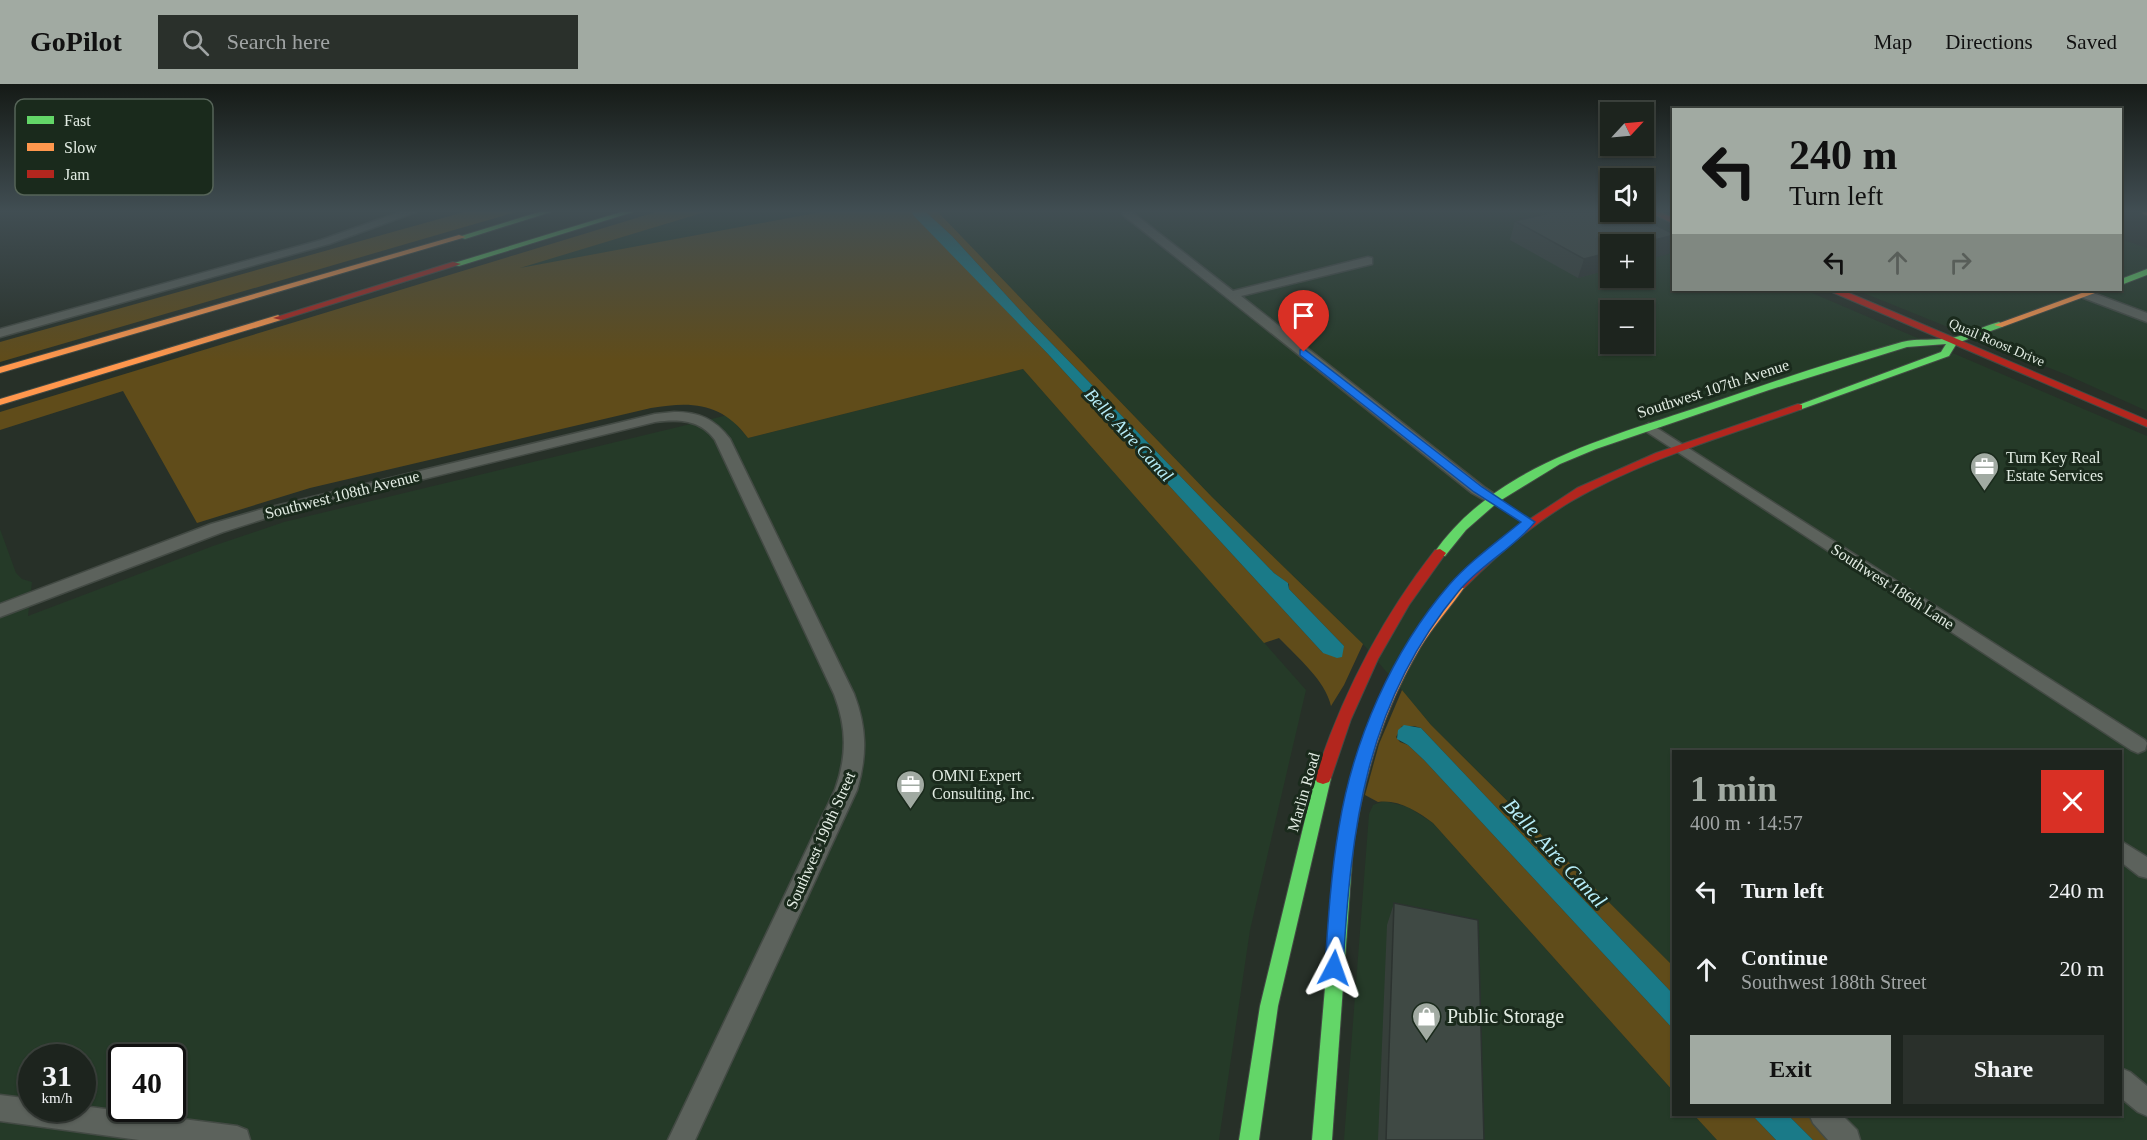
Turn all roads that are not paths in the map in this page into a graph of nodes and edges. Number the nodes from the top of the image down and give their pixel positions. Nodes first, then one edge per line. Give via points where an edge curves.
1 (257, 261) edge
2 (375, 261) edge
3 (466, 261) edge
4 (1188, 261) edge
5 (1367, 261) edge
6 (2147, 272) edge
7 (2122, 282) edge
8 (1837, 291) edge
9 (2092, 292) edge
10 (1231, 295) junction
11 (2147, 318) edge
12 (0, 333) edge
13 (1953, 341) junction
14 (0, 370) edge
15 (1791, 380) junction
16 (1825, 398) junction
17 (0, 402) edge
18 (694, 417) joint
19 (2147, 424) edge
20 (1649, 427) junction
21 (1682, 449) junction
22 (1499, 502) junction
23 (0, 611) edge
24 (2135, 747) edge
25 (2122, 851) edge
26 (2147, 869) edge
27 (2122, 1082) edge
28 (2147, 1103) edge
29 (0, 1108) edge
30 (1824, 1116) edge
31 (237, 1140) edge
32 (681, 1140) edge
33 (1249, 1140) edge
34 (1322, 1140) edge
35 (1847, 1140) edge

1 - 12 street
2 - 14 main road
3 - 17 main road
4 - 10 street
5 - 10 street
6 - 7 main road
8 - 13 main road, Quail Roost Drive
9 - 11 street
9 - 13 main road, Southwest 107th Avenue
10 - 22 street via 1478,490
13 - 15 main road, Southwest 107th Avenue via 1906,344
13 - 16 main road, Southwest 107th Avenue via 1945,354
13 - 19 main road, Quail Roost Drive
15 - 16 main road
15 - 20 main road, Southwest 107th Avenue
16 - 21 main road, Southwest 107th Avenue
18 - 23 street, Southwest 108th Avenue via 641,421 294,505 217,528
18 - 32 street, Southwest 190th Street via 712,425 722,438 844,694 854,723 856,746 846,790
20 - 21 street, Southwest 186th Lane
20 - 22 main road, Southwest 107th Avenue via 1556,462
21 - 24 street, Southwest 186th Lane
21 - 34 main road, Southwest 107th Avenue via 1598,482 1525,519 1469,572 1432,616 1391,687 1363,759 1347,826 1338,901
22 - 33 main road, Marlin Road via 1462,527 1436,554 1378,647 1339,733 1316,801 1269,1006
25 - 26 street
27 - 28 street
29 - 31 street
30 - 35 street

